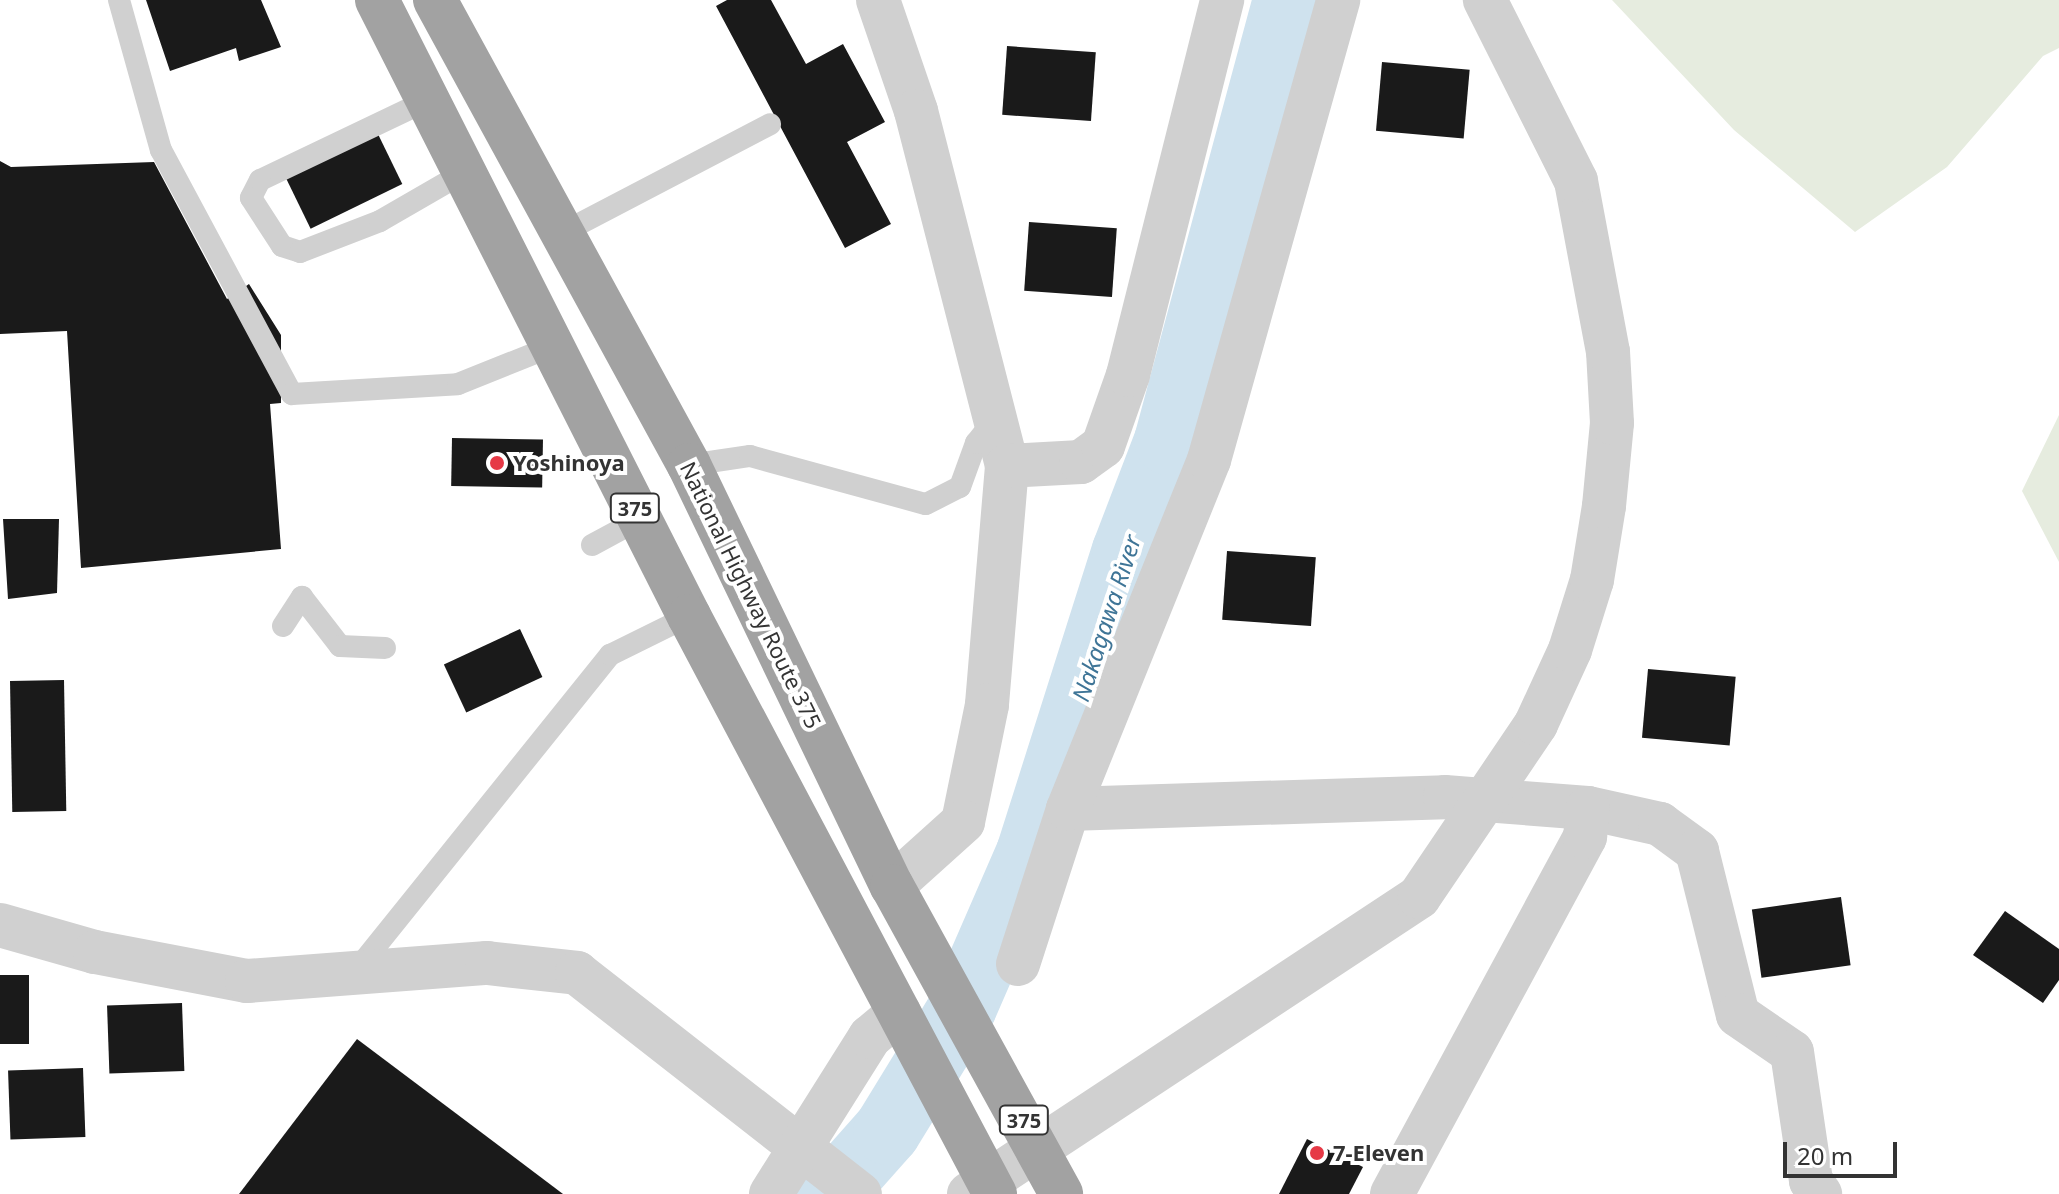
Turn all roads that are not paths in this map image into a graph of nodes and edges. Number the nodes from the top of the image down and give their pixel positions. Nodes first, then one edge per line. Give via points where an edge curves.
1 (119, 0) edge
2 (377, 0) edge
3 (435, 0) edge
4 (878, 0) edge
5 (1222, 0) edge
6 (1338, 0) edge
7 (1485, 0) edge
8 (428, 100) junction
9 (770, 124) dead end
10 (465, 172) junction
11 (560, 234) junction
12 (553, 346) junction
13 (995, 419) junction
14 (689, 465) junction
15 (1007, 466) junction
16 (640, 519) junction
17 (592, 545) dead end
18 (689, 616) junction
19 (283, 626) dead end
20 (385, 648) dead end
21 (1488, 800) junction
22 (1588, 808) junction
23 (1068, 809) junction
24 (900, 901) junction
25 (0, 925) edge
26 (1018, 964) dead end
27 (355, 972) junction
28 (899, 1013) junction
29 (1040, 1149) junction
30 (809, 1150) junction
31 (984, 1189) edge
32 (771, 1194) edge
33 (860, 1194) edge
34 (1061, 1194) edge
35 (1392, 1194) edge
36 (1820, 1194) edge

1 - 12 lane via 161,150 292,394 458,384
2 - 8 highway, 375
3 - 11 highway, National Highway Route 375 / 375
4 - 13 street via 916,111
5 - 15 street via 1128,375 1103,446 1081,462
6 - 23 street via 1209,460
7 - 21 street via 1576,181 1608,352 1612,423 1592,580 1570,650 1536,724
8 - 10 highway, 375
8 - 10 lane via 260,180 251,198 282,246 300,252 380,221
9 - 11 lane
10 - 12 highway, 375
11 - 14 highway, National Highway Route 375 / 375
12 - 16 highway, 375
13 - 14 lane via 976,443 960,487 926,504 750,456
13 - 15 street
14 - 24 highway, National Highway Route 375 / 375
15 - 24 street via 987,705 963,822
16 - 17 lane
16 - 18 highway, 375
18 - 27 lane via 610,655
18 - 28 highway, 375
19 - 20 lane via 302,597 340,646
21 - 22 street
21 - 23 street
21 - 29 street via 1419,897
22 - 35 street via 1585,837
22 - 36 street via 1660,824 1697,851 1738,1015 1792,1052 1811,1181
23 - 26 street
24 - 29 highway, National Highway Route 375 / 375
25 - 27 street via 95,952 247,981
27 - 30 street via 487,963 577,973
28 - 30 street via 870,1037
28 - 31 highway, 375
29 - 31 street
29 - 34 highway, National Highway Route 375 / 375
30 - 32 street
30 - 33 street

